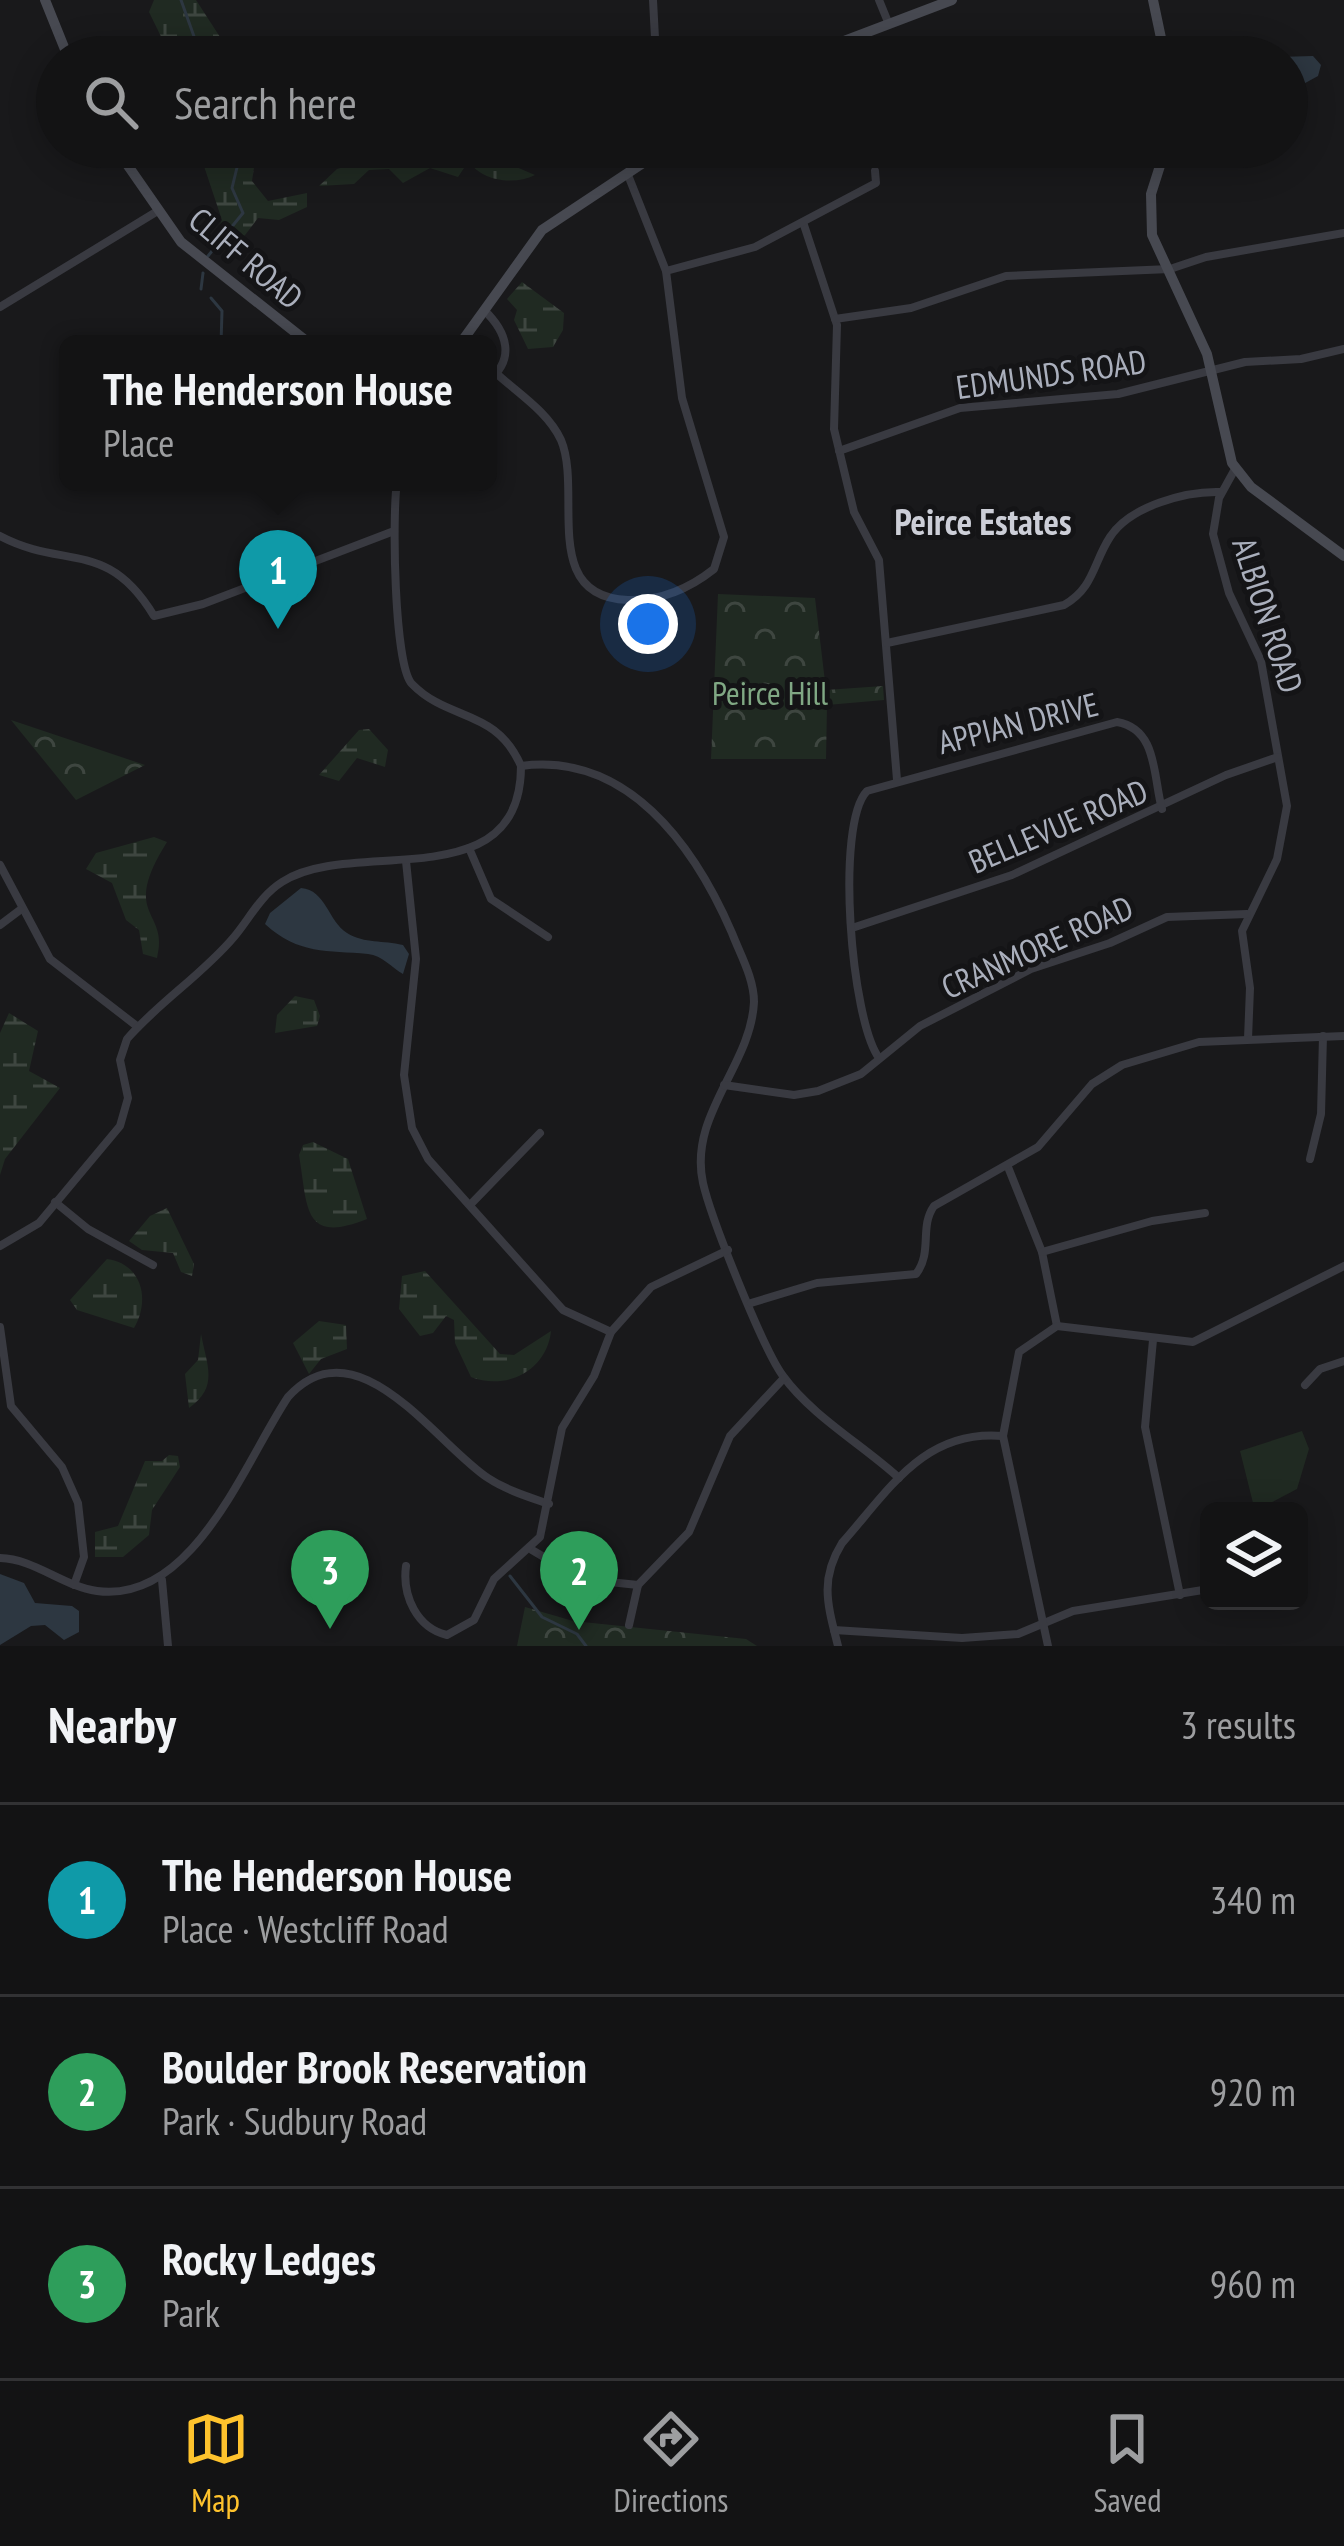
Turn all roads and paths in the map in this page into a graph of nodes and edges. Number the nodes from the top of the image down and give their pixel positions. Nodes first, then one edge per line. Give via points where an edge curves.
1 (44, 0) edge
2 (653, 0) edge
3 (880, 0) edge
4 (952, 0) edge
5 (1153, 0) edge
6 (888, 22) junction
7 (59, 36) edge
8 (655, 36) edge
9 (854, 36) edge
10 (1161, 36) edge
11 (129, 168) edge
12 (635, 168) edge
13 (1161, 168) edge
14 (628, 175) junction
15 (865, 186) dead end
16 (156, 212) junction
17 (803, 222) junction
18 (1344, 233) edge
19 (1166, 269) junction
20 (666, 271) junction
21 (0, 307) edge
22 (484, 310) junction
23 (835, 319) junction
24 (298, 335) edge
25 (466, 335) edge
26 (1344, 349) edge
27 (1212, 370) junction
28 (497, 374) joint
29 (839, 451) junction
30 (1234, 470) junction
31 (396, 491) edge
32 (1221, 492) junction
33 (394, 531) junction
34 (0, 536) edge
35 (1344, 556) edge
36 (887, 643) junction
37 (1279, 757) junction
38 (520, 766) junction
39 (897, 780) junction
40 (1162, 809) junction
41 (469, 848) junction
42 (406, 861) junction
43 (0, 865) edge
44 (20, 910) junction
45 (1247, 914) junction
46 (0, 925) edge
47 (852, 928) junction
48 (548, 938) dead end
49 (138, 1027) junction
50 (1322, 1036) junction
51 (1344, 1036) edge
52 (1248, 1040) junction
53 (880, 1058) junction
54 (724, 1084) junction
55 (540, 1133) dead end
56 (1310, 1159) dead end
57 (1008, 1167) junction
58 (55, 1202) junction
59 (470, 1205) junction
60 (1204, 1214) dead end
61 (0, 1246) edge
62 (728, 1250) junction
63 (1042, 1252) junction
64 (153, 1265) dead end
65 (1344, 1266) edge
66 (751, 1303) junction
67 (1058, 1326) junction
68 (0, 1327) edge
69 (611, 1333) junction
70 (1153, 1340) junction
71 (1344, 1361) edge
72 (784, 1378) junction
73 (1305, 1385) dead end
74 (1003, 1436) junction
75 (899, 1478) junction
76 (549, 1504) junction
77 (532, 1550) junction
78 (0, 1558) edge
79 (406, 1566) dead end
80 (162, 1580) junction
81 (74, 1585) junction
82 (638, 1585) junction
83 (1200, 1591) edge
84 (1180, 1595) junction
85 (1046, 1624) junction
86 (629, 1625) dead end
87 (834, 1630) junction
88 (168, 1646) edge
89 (838, 1646) edge
90 (1048, 1646) edge

1 - 7 street
2 - 8 street
3 - 6 street
4 - 6 street
5 - 10 street
6 - 9 street
11 - 16 street, CLIFF ROAD
12 - 14 street
13 - 19 street via 1149,212
14 - 20 street
14 - 22 street via 545,227
15 - 17 street
16 - 21 street
16 - 24 street, CLIFF ROAD via 204,263
17 - 20 street via 755,247
17 - 23 street
18 - 19 street
19 - 23 street via 1016,275 911,308
19 - 27 street
20 - 28 street via 682,398 725,542 717,565 698,581 628,600 605,596 582,578 568,548 562,442 543,413
22 - 25 street
22 - 28 street via 506,343
23 - 29 street via 831,410
26 - 27 street, EDMUNDS ROAD
27 - 29 street, EDMUNDS ROAD via 1112,394 967,407
27 - 30 street
29 - 36 street via 857,519 878,553
30 - 32 street, ALBION ROAD
30 - 35 street
31 - 33 street
32 - 36 street via 1127,519 1088,586 1064,604
32 - 37 street, ALBION ROAD via 1216,551 1260,656
33 - 34 street via 154,616 108,566
33 - 38 street via 403,673 424,694 503,734
36 - 39 street
37 - 40 street, BELLEVUE ROAD
37 - 45 street, ALBION ROAD via 1284,836
38 - 41 street via 512,808 490,837
38 - 54 street via 573,765 609,780 663,822 698,864 754,995 750,1027
39 - 40 street, APPIAN DRIVE via 1124,723 1148,742
39 - 47 street via 870,789 854,810
40 - 47 street, BELLEVUE ROAD via 1012,875
41 - 42 street
41 - 48 street via 491,899
42 - 49 street via 318,867 281,882
42 - 59 street via 416,959 406,1101 428,1159
43 - 44 street
44 - 46 street
44 - 49 street via 70,979
45 - 52 street, ALBION ROAD via 1241,942
45 - 53 street, CRANMORE ROAD via 1167,916 1031,969 926,1023
47 - 53 street via 854,987
49 - 58 street via 120,1060 128,1098 120,1126
50 - 51 street
50 - 52 street
50 - 56 street via 1321,1114
52 - 57 street via 1184,1044 1112,1070 1042,1144
53 - 54 street, CRANMORE ROAD via 861,1075 807,1094
54 - 62 street via 700,1163
55 - 59 street
57 - 63 street
57 - 66 street via 934,1205 926,1257 914,1276 817,1283
58 - 61 street via 28,1232
58 - 64 street
59 - 69 street via 563,1310
60 - 63 street
62 - 66 street
62 - 69 street via 651,1287
63 - 67 street
65 - 70 street via 1192,1342
66 - 72 street
67 - 70 street
67 - 74 street via 1019,1352
68 - 81 street via 11,1406 62,1467 78,1503 84,1557
69 - 76 street via 562,1428
70 - 84 street via 1144,1427
71 - 73 street
72 - 75 street
72 - 82 street via 730,1436 689,1532
74 - 75 street via 950,1440 915,1458
74 - 85 street
75 - 87 street via 831,1561 825,1590
76 - 77 street
76 - 80 street via 488,1478 404,1401 330,1373 301,1383 200,1541
77 - 79 street via 494,1579 470,1624 447,1635 417,1615
77 - 82 street via 581,1580
78 - 81 street
80 - 81 street via 125,1592
80 - 88 street
82 - 86 street
83 - 84 street
84 - 85 street via 1073,1611
85 - 87 street via 962,1638
85 - 90 street
87 - 89 street

